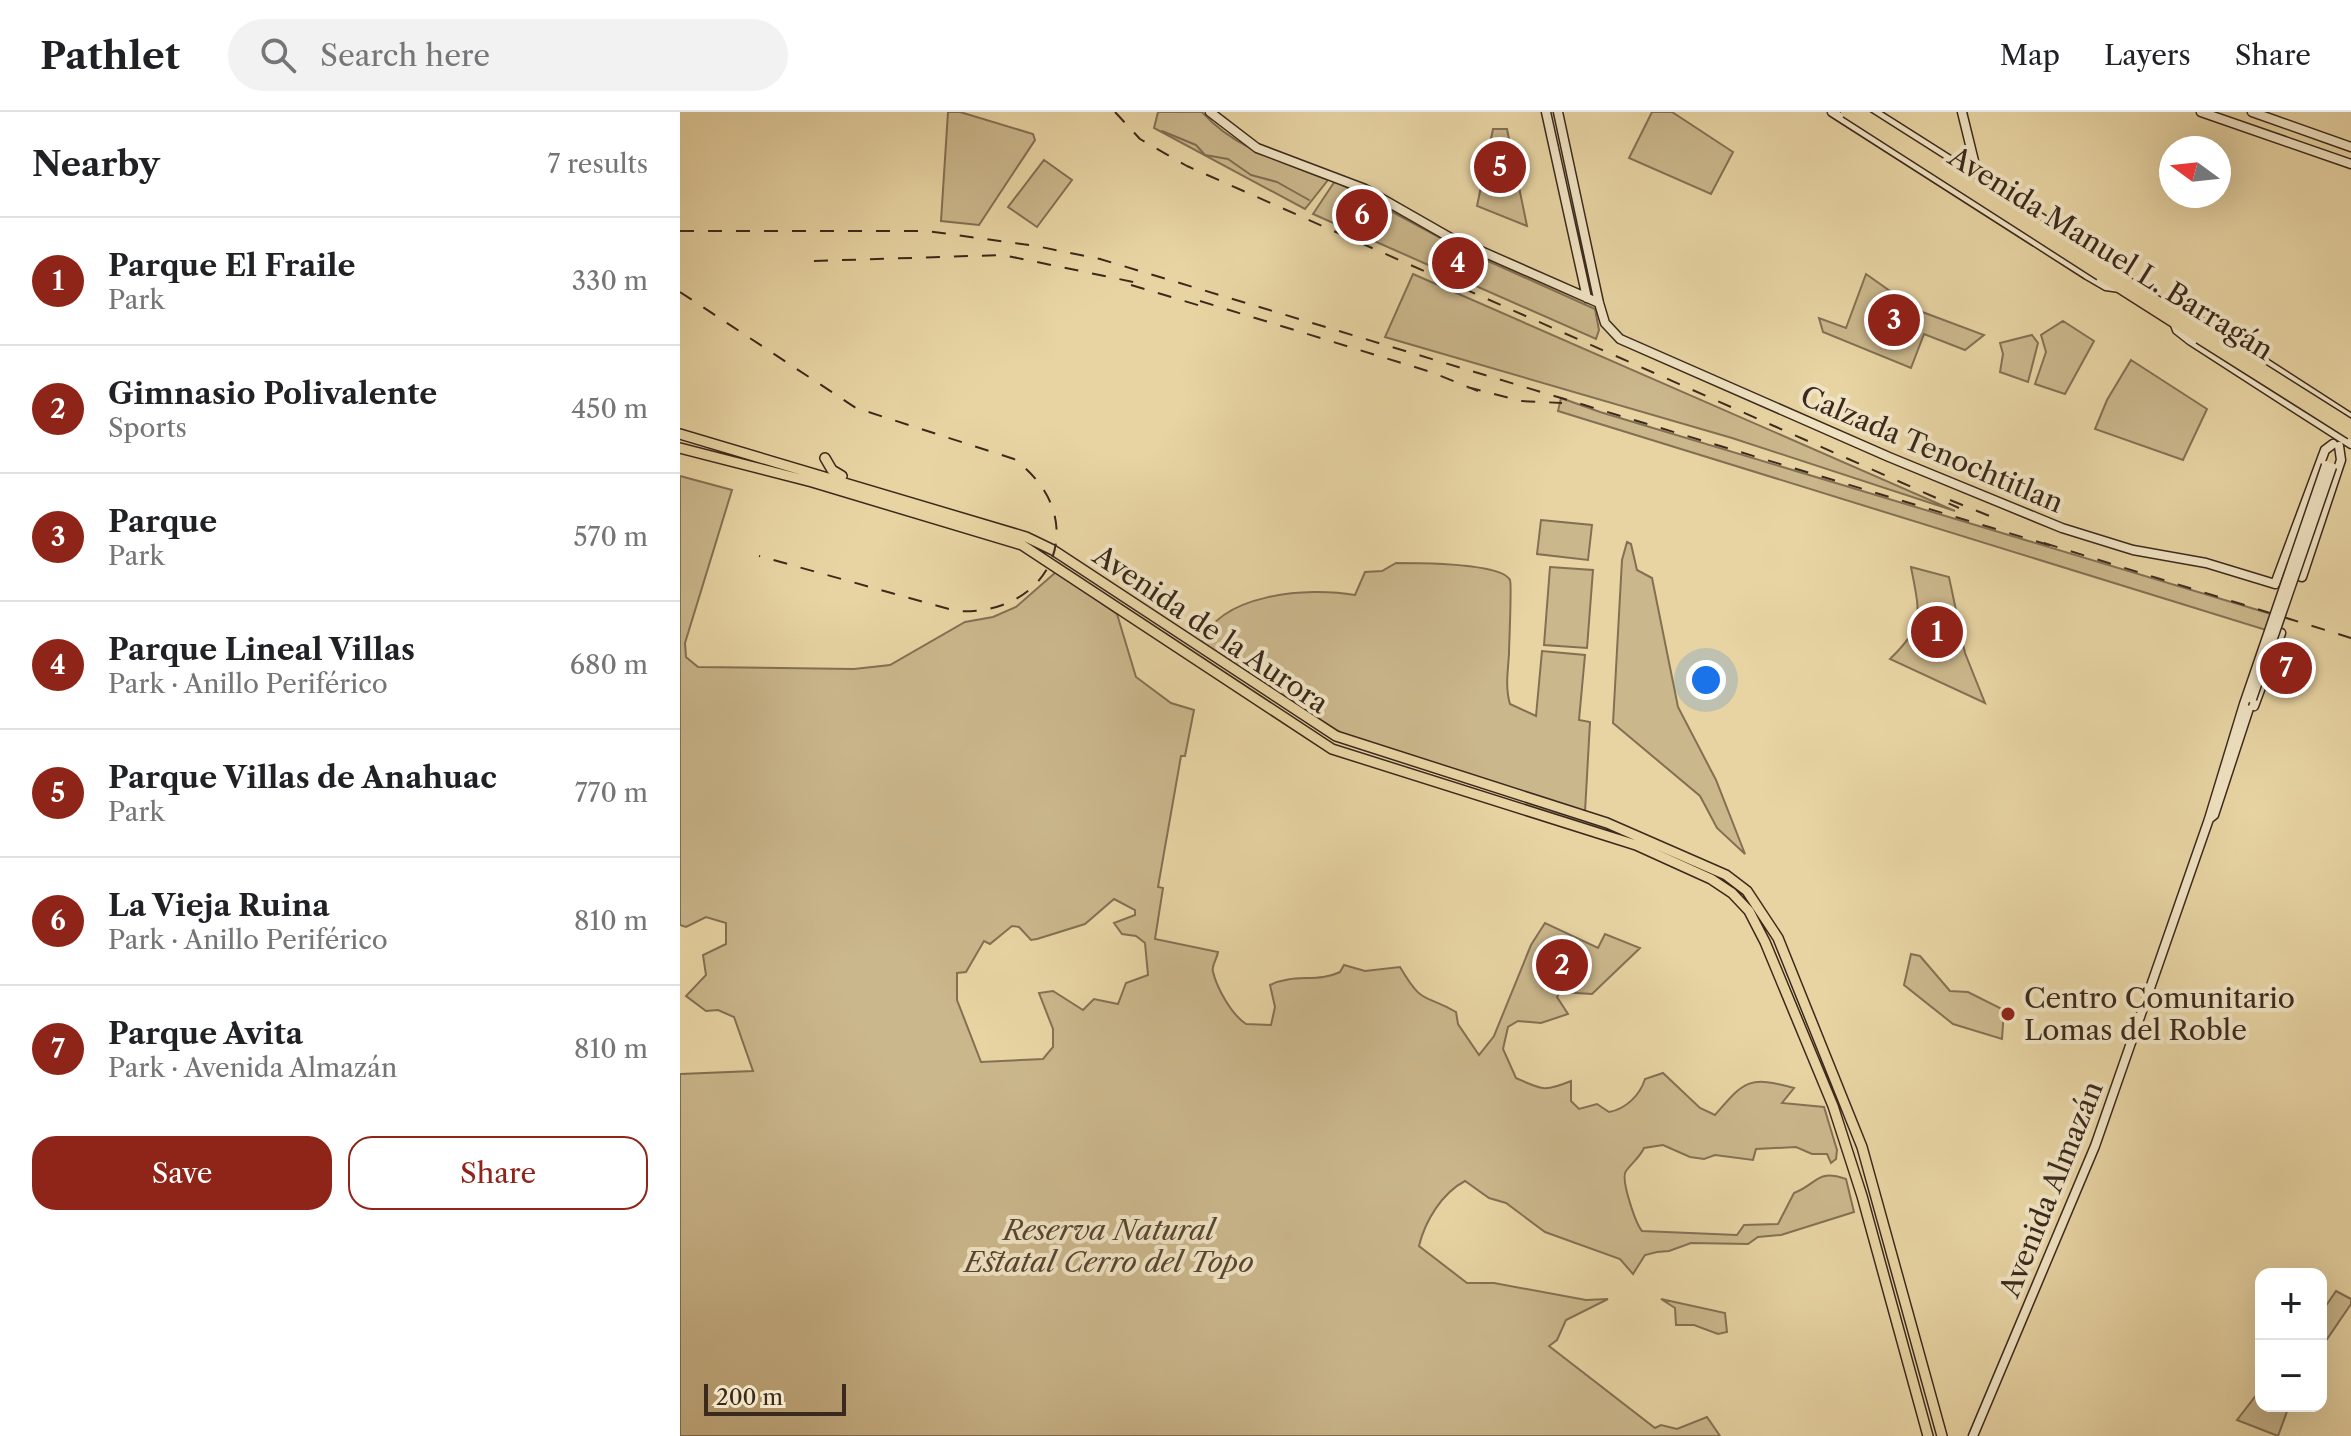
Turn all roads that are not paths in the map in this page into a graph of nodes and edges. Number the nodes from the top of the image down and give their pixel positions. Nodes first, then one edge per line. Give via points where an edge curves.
1 (1210, 112) edge
2 (1546, 112) edge
3 (1558, 112) edge
4 (1832, 112) edge
5 (1846, 112) edge
6 (1860, 112) edge
7 (1874, 112) edge
8 (1962, 112) edge
9 (2201, 112) edge
10 (2252, 112) edge
11 (1919, 141) junction
12 (2351, 147) edge
13 (1905, 158) junction
14 (1568, 162) junction
15 (1558, 164) junction
16 (2351, 164) edge
17 (1973, 177) junction
18 (1965, 195) junction
19 (2028, 213) junction
20 (2046, 223) junction
21 (2018, 230) junction
22 (2036, 243) junction
23 (1589, 258) junction
24 (1578, 260) junction
25 (2102, 271) junction
26 (1581, 274) junction
27 (2123, 284) junction
28 (1562, 288) junction
29 (1587, 298) junction
30 (1599, 303) junction
31 (2177, 319) junction
32 (2201, 335) junction
33 (2302, 385) junction
34 (2289, 404) junction
35 (2349, 415) edge
36 (680, 434) edge
37 (2340, 439) edge
38 (2351, 444) edge
39 (680, 448) edge
40 (825, 458) dead end
41 (859, 485) junction
42 (2292, 543) junction
43 (2311, 549) junction
44 (2282, 570) junction
45 (2281, 633) dead end
46 (2248, 702) junction
47 (2245, 720) junction
48 (1400, 758) junction
49 (1427, 767) junction
50 (1395, 770) junction
51 (1419, 778) junction
52 (2209, 819) junction
53 (1713, 874) junction
54 (1875, 1192) junction
55 (1862, 1196) junction
56 (1911, 1314) junction
57 (1896, 1319) junction
58 (1928, 1436) edge
59 (1942, 1436) edge
60 (1973, 1436) edge

1 - 28 street via 1257,148 1365,189 1449,237
2 - 15 street
3 - 14 street, Calzada Tenochtitlan
4 - 13 street
5 - 25 highway, Avenida Manuel L. Barragán, bridge
6 - 25 highway, Avenida Manuel L. Barragán, bridge
7 - 11 street
8 - 17 street
9 - 16 street
10 - 12 street
11 - 13 street via 1918,152
11 - 17 street
13 - 18 street
14 - 15 street
14 - 23 street, Calzada Tenochtitlan
15 - 24 street
17 - 18 street
17 - 19 street
18 - 21 street
19 - 20 street
19 - 21 street via 2030,225
20 - 22 street via 2037,229
20 - 27 street via 2117,266
21 - 22 street
22 - 27 street via 2106,286
23 - 24 street
23 - 30 street, Calzada Tenochtitlan
24 - 26 street
25 - 27 highway, Avenida Manuel L. Barragán
26 - 28 street
26 - 29 street
27 - 31 highway, Avenida Manuel L. Barragán
28 - 29 street
29 - 30 street
30 - 44 street, Calzada Tenochtitlan via 1605,323 1620,339 2062,528 2277,584
31 - 32 highway, Avenida Manuel L. Barragán
31 - 33 street via 2196,318
31 - 34 street via 2177,330 2191,341
32 - 35 highway, Avenida Manuel L. Barragán, bridge
32 - 37 highway, Avenida Manuel L. Barragán, bridge
33 - 34 street
33 - 35 street
34 - 37 street
35 - 37 street, Avenida Almazán
36 - 41 main road, Avenida de la Aurora
37 - 38 street
37 - 42 street via 2325,450
37 - 43 street via 2341,460
37 - 46 street, Avenida Almazán, bridge
39 - 50 main road, Avenida de la Aurora via 1022,545 1314,739
40 - 41 main road via 834,472
41 - 48 main road, Avenida de la Aurora via 1036,541 1322,729
42 - 43 street
42 - 44 street
43 - 44 street via 2302,577
45 - 47 street
46 - 47 street, Avenida Almazán
46 - 52 street, Avenida Almazán
47 - 52 street, Avenida Almazán
48 - 49 main road, Avenida de la Aurora
48 - 50 main road via 1402,764
49 - 51 main road via 1418,770
49 - 53 main road, Avenida de la Aurora via 1607,823
50 - 51 main road, Avenida de la Aurora
51 - 53 main road, Avenida de la Aurora
52 - 60 street, Avenida Almazán via 2095,1146
53 - 54 main road via 1747,891 1778,938 1855,1127
53 - 55 main road via 1739,899 1765,942 1833,1106
54 - 55 main road via 1871,1199
54 - 56 main road
55 - 57 main road
56 - 57 main road via 1902,1312
56 - 59 main road
57 - 58 main road

